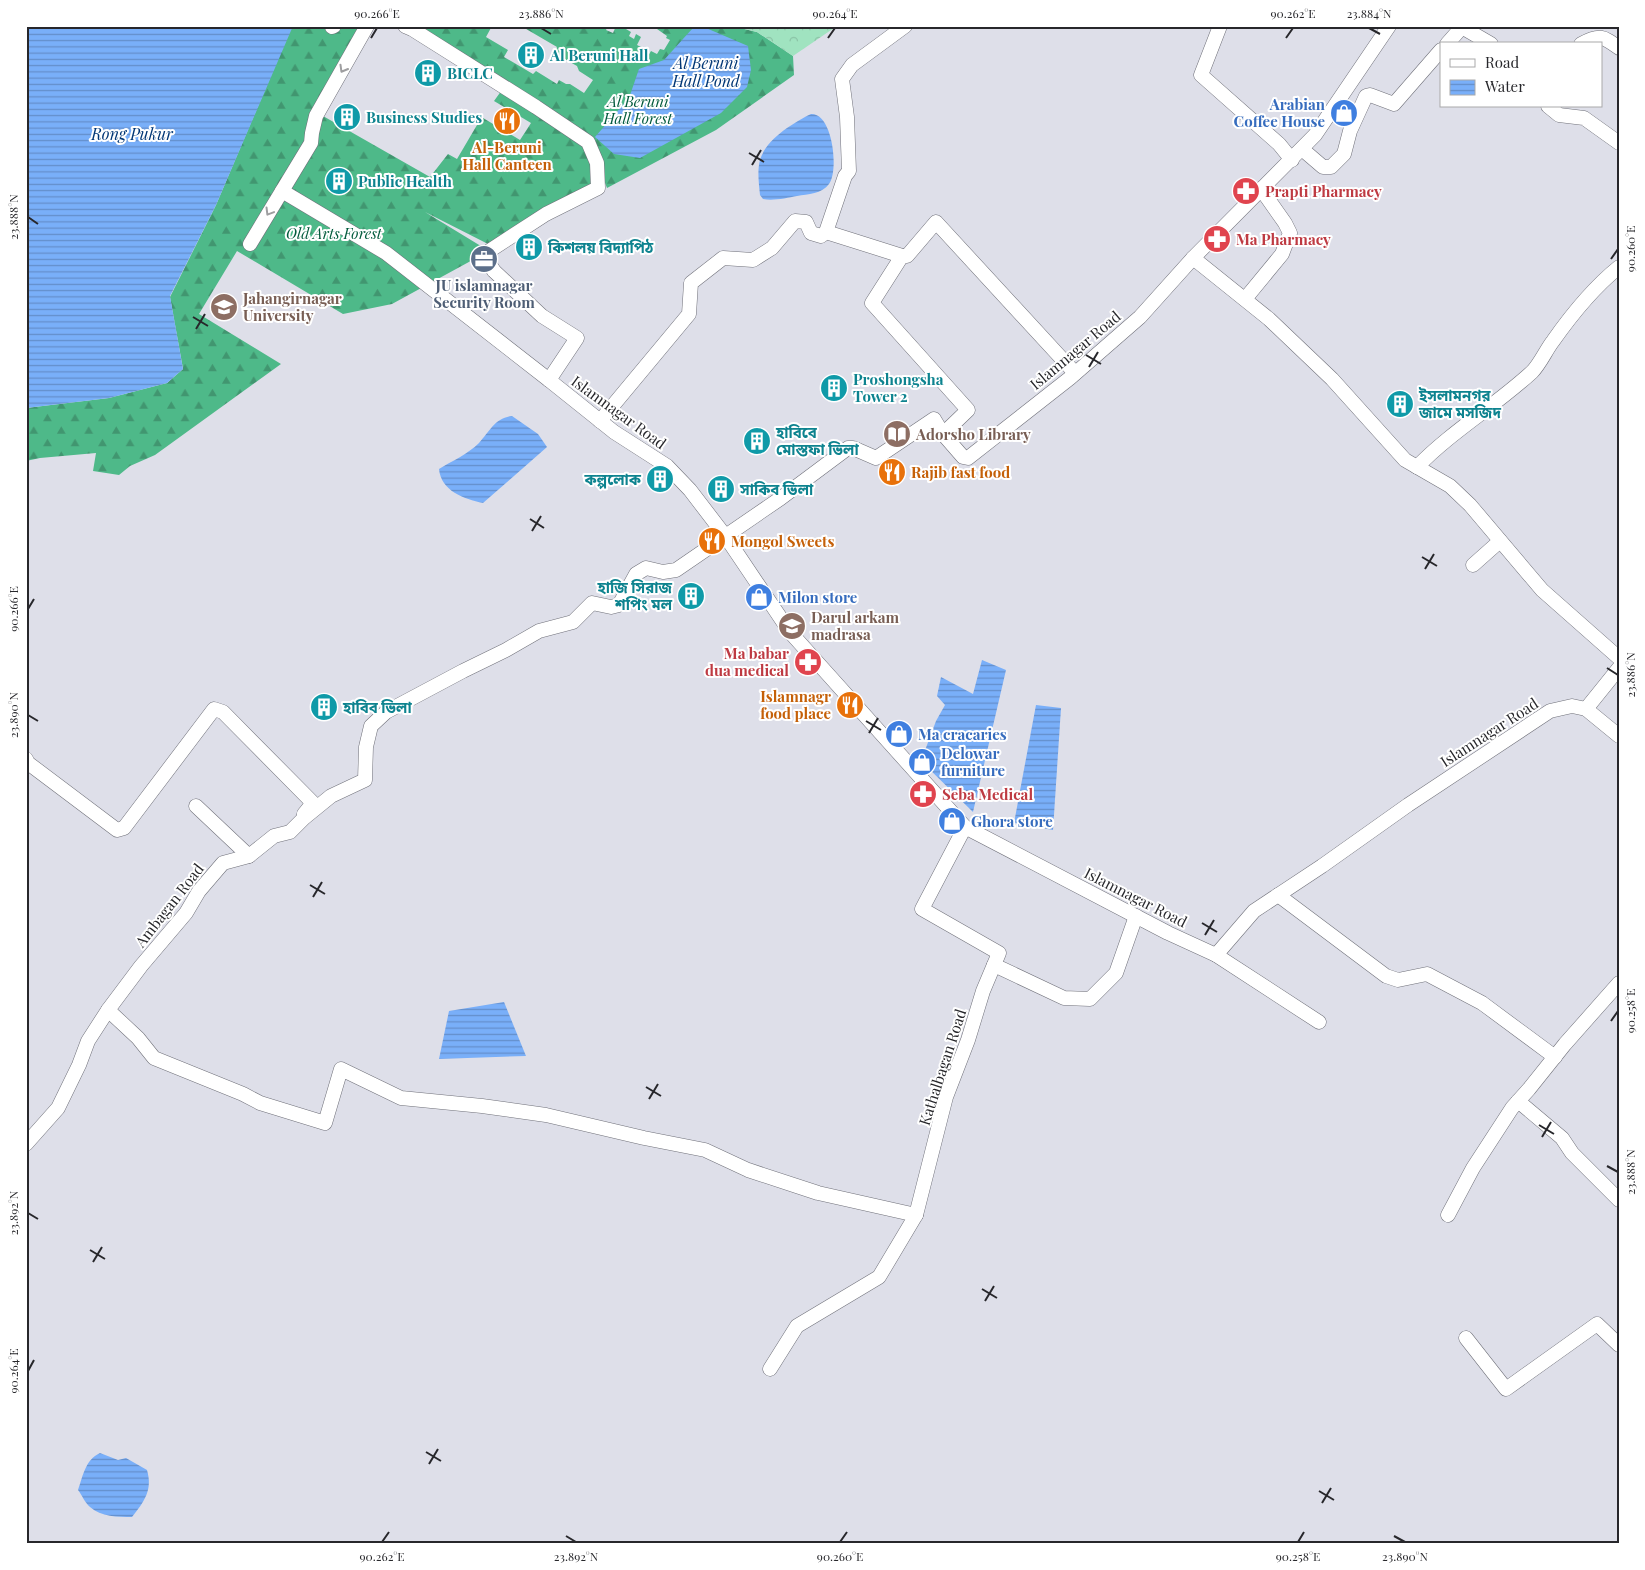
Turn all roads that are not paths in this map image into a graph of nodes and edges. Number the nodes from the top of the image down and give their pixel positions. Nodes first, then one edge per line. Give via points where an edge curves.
1 (367, 26) edge
2 (405, 26) edge
3 (905, 26) edge
4 (1220, 26) edge
5 (1389, 26) edge
6 (1461, 27) edge
7 (1449, 42) edge
8 (1488, 42) edge
9 (1585, 42) edge
10 (1619, 48) edge
11 (1440, 51) edge
12 (1550, 108) edge
13 (1619, 143) edge
14 (1302, 149) junction
15 (1292, 160) junction
16 (1261, 189) junction
17 (282, 191) junction
18 (826, 232) junction
19 (250, 244) dead end
20 (902, 256) junction
21 (1193, 258) junction
22 (1619, 267) edge
23 (1245, 300) junction
24 (1075, 373) junction
25 (549, 380) junction
26 (600, 421) junction
27 (943, 434) junction
28 (1417, 466) junction
29 (726, 537) junction
30 (1500, 541) junction
31 (1473, 565) dead end
32 (1619, 658) edge
33 (1619, 668) edge
34 (1586, 709) junction
35 (386, 712) joint
36 (1619, 736) edge
37 (26, 758) edge
38 (196, 806) dead end
39 (297, 825) junction
40 (965, 827) junction
41 (249, 856) junction
42 (1278, 895) junction
43 (1136, 916) junction
44 (1216, 955) junction
45 (994, 965) junction
46 (1619, 984) edge
47 (108, 1010) junction
48 (1319, 1022) dead end
49 (1555, 1057) junction
50 (1518, 1101) junction
51 (26, 1144) edge
52 (1619, 1200) edge
53 (916, 1215) junction
54 (1448, 1215) dead end
55 (1466, 1338) dead end
56 (1619, 1345) edge
57 (770, 1369) dead end

1 -> 17 street via 316,116 311,143
2 - 25 street, Islamnagar Road via 588,142 597,163 598,188 546,214 488,251 486,259 494,271 542,316 577,338
3 - 18 street via 852,64 842,78 849,171
4 - 15 street via 1201,75 1279,144
5 - 14 street, Islamnagar Road via 1315,135
6 - 7 street
6 - 8 street
9 - 10 street via 1594,37 1606,39
11 - 14 street via 1394,104 1366,96 1350,130 1344,154 1331,167 1323,167
12 - 13 street via 1559,115 1584,118
14 - 15 street, Islamnagar Road
15 - 16 street, Islamnagar Road
16 - 21 street, Islamnagar Road
16 - 23 street via 1290,233 1282,254
17 -> 19 street
17 - 25 street via 386,253
18 - 20 street
18 - 26 street via 821,236 811,233 806,222 795,221 772,248 753,260 723,258 691,283 689,314
20 - 24 street via 907,256 936,222
20 - 27 street via 872,303 968,410
21 - 23 street
21 - 24 street, Islamnagar Road via 1140,317
22 - 28 street via 1577,309 1533,371
23 - 28 street via 1270,319 1392,446
24 - 27 street, Islamnagar Road via 968,458 963,457
25 - 26 street, Islamnagar Road
26 - 29 street, Islamnagar Road via 667,466
27 - 29 street, Islamnagar Road via 934,420 876,458 848,448
28 - 30 street via 1450,486
29 - 35 street, Islamnagar Road via 676,570 663,572 646,568 636,574 619,605 611,607 592,603 573,622 539,631
29 - 40 street, Islamnagar Road via 790,632
30 - 31 street
30 - 32 street via 1542,590
33 - 34 street
34 - 36 street
34 - 42 street, Islamnagar Road via 1572,706 1550,711
35 - 39 street, Ambagan Road via 371,726 366,746 365,780 331,796
37 - 39 street via 28,763 117,830 124,828 214,709 223,712 313,803
38 - 41 street
39 - 41 street, Ambagan Road via 290,832 274,836
40 - 43 street, Islamnagar Road
40 - 45 street via 922,909 999,953
41 - 47 street, Ambagan Road via 223,863
42 - 44 street, Islamnagar Road via 1254,911
42 - 49 street via 1386,976 1398,980 1427,974 1482,1003
43 - 44 street, Islamnagar Road
43 - 45 street via 1116,972 1090,999 1064,998
44 - 48 street
45 - 53 street, Kathalbagan Road via 946,1096
46 - 49 street
47 - 51 street, Ambagan Road via 88,1041 58,1108
47 - 53 street via 154,1058 260,1103 325,1123 341,1069 401,1098 546,1115 705,1150 748,1170 818,1193
49 - 50 street
50 - 52 street via 1562,1138 1572,1153
50 - 54 street via 1473,1168
53 - 57 street, Kathalbagan Road via 879,1278 797,1326
55 - 56 street via 1506,1389 1597,1324

